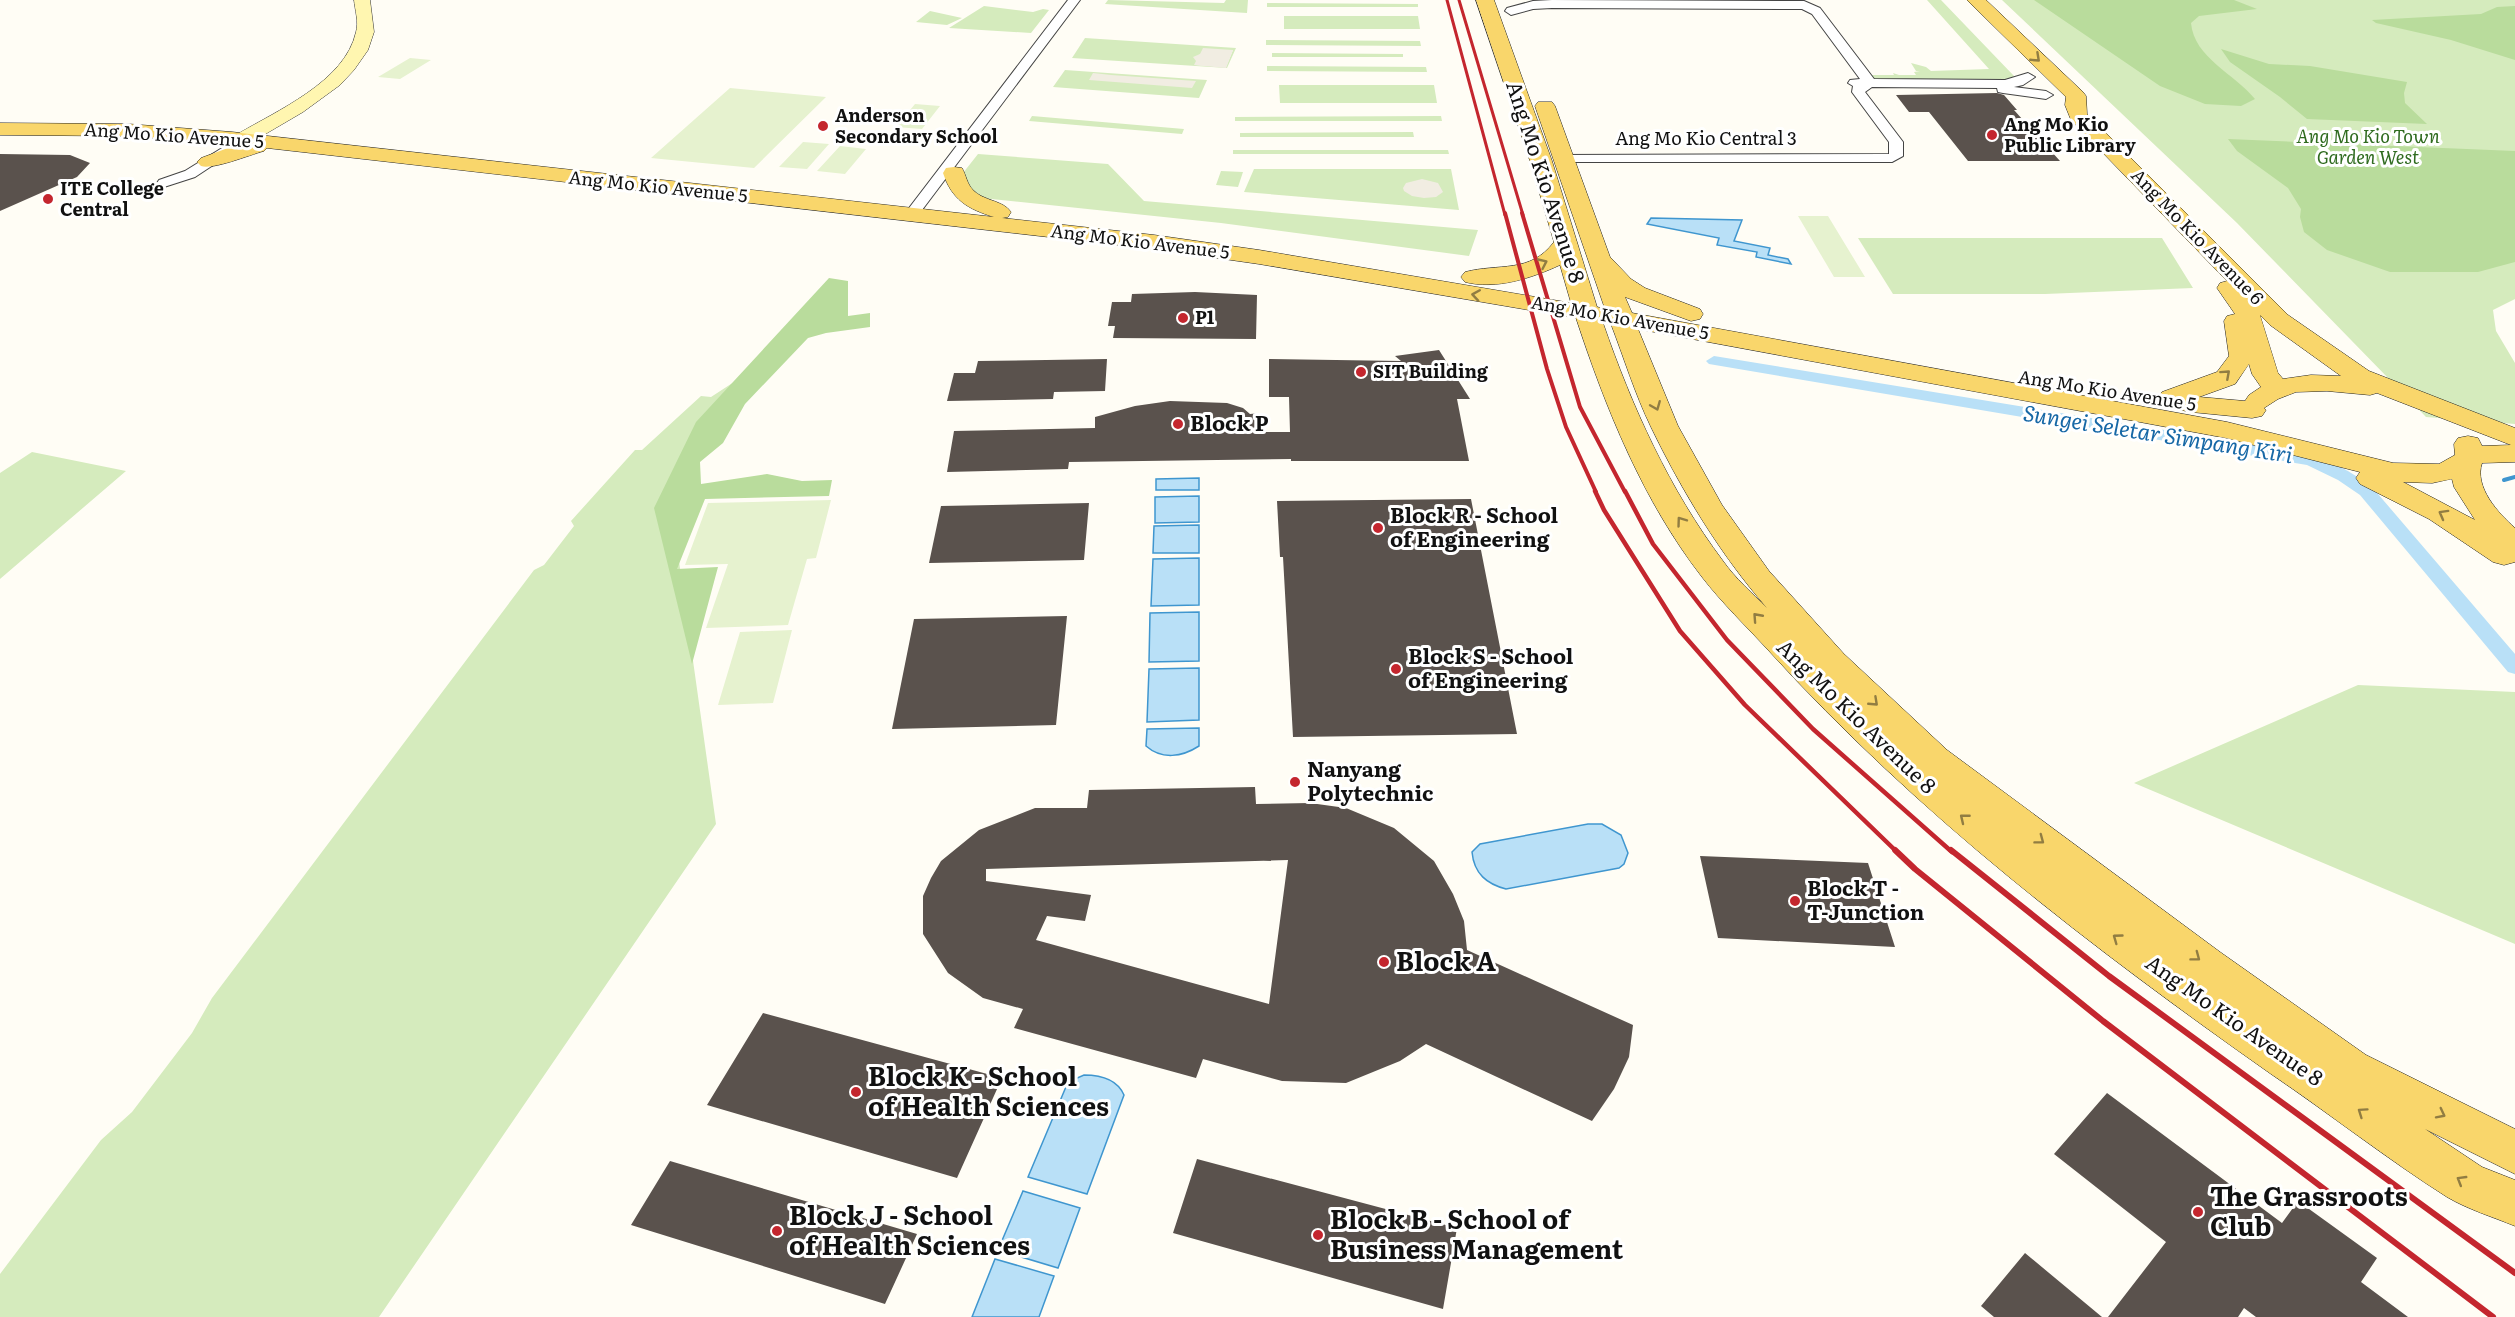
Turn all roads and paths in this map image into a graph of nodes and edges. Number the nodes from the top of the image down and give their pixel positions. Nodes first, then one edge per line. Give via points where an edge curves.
1 (350, 0) edge
2 (362, 0) edge
3 (1074, 0) edge
4 (1083, 0) edge
5 (1486, 4) edge
6 (1968, 4) edge
7 (1509, 5) edge
8 (1518, 31) dead end
9 (1994, 42) dead end
10 (2011, 60) dead end
11 (2028, 76) junction
12 (1538, 85) dead end
13 (1868, 85) junction
14 (2046, 95) junction
15 (0, 119) edge
16 (0, 129) edge
17 (184, 134) junction
18 (246, 134) junction
19 (282, 144) junction
20 (1564, 158) junction
21 (1847, 158) junction
22 (198, 164) junction
23 (568, 171) junction
24 (954, 173) junction
25 (921, 209) junction
26 (1000, 212) junction
27 (1566, 242) junction
28 (2202, 255) junction
29 (1600, 258) junction
30 (1473, 277) junction
31 (1534, 304) junction
32 (1584, 304) junction
33 (1618, 310) junction
34 (1686, 322) junction
35 (1597, 343) junction
36 (1635, 352) junction
37 (2261, 360) junction
38 (2334, 360) junction
39 (2277, 390) junction
40 (2153, 400) junction
41 (2421, 402) junction
42 (2252, 410) junction
43 (2515, 438) edge
44 (2270, 439) junction
45 (2515, 455) edge
46 (2469, 458) junction
47 (2410, 496) junction
48 (2478, 500) junction
49 (2515, 545) edge
50 (2515, 564) edge
51 (2515, 1152) edge
52 (2515, 1203) edge

1 - 18 main road via 355,32 342,58 320,81
2 - 18 main road via 366,30 355,57 322,90
3 - 25 street
4 - 24 street
5 - 7 street
5 - 27 main road, Ang Mo Kio Avenue 8 via 1513,51
6 - 9 main road, Ang Mo Kio Avenue 6
6 -> 38 main road, Ang Mo Kio Avenue 6 via 2076,96 2078,116 2272,314
7 - 8 main road
7 - 13 street via 1804,5 1816,11
10 - 11 main road, Ang Mo Kio Avenue 6
11 - 13 street via 2006,84
11 - 14 main road, Ang Mo Kio Avenue 6
12 - 20 main road, Ang Mo Kio Avenue 8
13 - 14 street via 2012,89
13 - 21 street, Ang Mo Kio Central 3 via 1848,85 1843,90 1881,142 1880,148
13 - 21 street, Ang Mo Kio Central 3 via 1858,89 1858,93 1896,142 1896,156
14 - 28 main road, Ang Mo Kio Avenue 6
15 - 18 main road, Ang Mo Kio Avenue 5 via 166,122
16 - 17 main road, Ang Mo Kio Avenue 5
17 - 18 main road, Ang Mo Kio Avenue 5
17 - 22 main road via 194,142
18 - 19 main road, Ang Mo Kio Avenue 5
18 - 22 street
18 - 23 main road, Ang Mo Kio Avenue 5
19 - 22 main road via 243,148
19 - 23 main road, Ang Mo Kio Avenue 5
20 - 21 street, Ang Mo Kio Central 3
20 - 29 main road, Ang Mo Kio Avenue 8
23 - 25 main road, Ang Mo Kio Avenue 5
24 - 25 street
24 - 26 main road via 963,195
25 - 26 main road, Ang Mo Kio Avenue 5
31 -> 25 main road, Ang Mo Kio Avenue 5 via 1259,257
26 - 30 main road, Ang Mo Kio Avenue 5 via 1263,244
30 -> 27 main road via 1522,273 1552,260
27 - 32 main road, Ang Mo Kio Avenue 8
28 - 37 main road, Ang Mo Kio Avenue 6 via 2248,315
40 -> 28 main road via 2177,398 2226,378 2242,356 2238,324
29 - 33 main road, Ang Mo Kio Avenue 8
29 - 34 main road via 1622,284
30 - 32 main road, Ang Mo Kio Avenue 5
31 - 32 main road, Ang Mo Kio Avenue 5
31 - 35 main road via 1571,321
32 - 33 main road, Ang Mo Kio Avenue 5
32 - 35 main road, Ang Mo Kio Avenue 8
33 - 34 main road, Ang Mo Kio Avenue 5
33 - 36 main road, Ang Mo Kio Avenue 8
34 - 36 main road via 1653,336
34 - 40 main road, Ang Mo Kio Avenue 5
34 - 44 main road, Ang Mo Kio Avenue 5
52 -> 35 main road, Ang Mo Kio Avenue 8 via 2466,1183 2211,1008 2054,891 1951,808 1880,744 1822,688 1713,570 1667,500 1627,420
36 -> 51 main road, Ang Mo Kio Avenue 8 via 1664,426 1709,507 1758,578 1832,662 1934,759 2351,1069
37 - 38 main road via 2282,372 2322,377 2335,372
37 - 39 main road, Ang Mo Kio Avenue 6 via 2265,374
38 - 41 main road, Ang Mo Kio Avenue 6 via 2360,377
39 - 41 main road via 2322,381 2380,389
39 - 42 main road via 2260,399
40 - 42 main road, Ang Mo Kio Avenue 5
41 - 43 main road
41 - 46 main road via 2458,429 2468,444
42 - 44 main road
44 - 46 main road via 2393,472 2444,472
44 - 47 main road
45 - 46 main road via 2484,454
45 - 48 main road via 2486,465 2478,474
46 - 48 main road via 2465,473 2468,487
47 - 48 main road via 2405,484 2418,478 2449,483
50 -> 47 main road via 2475,532
48 - 49 main road via 2493,525

